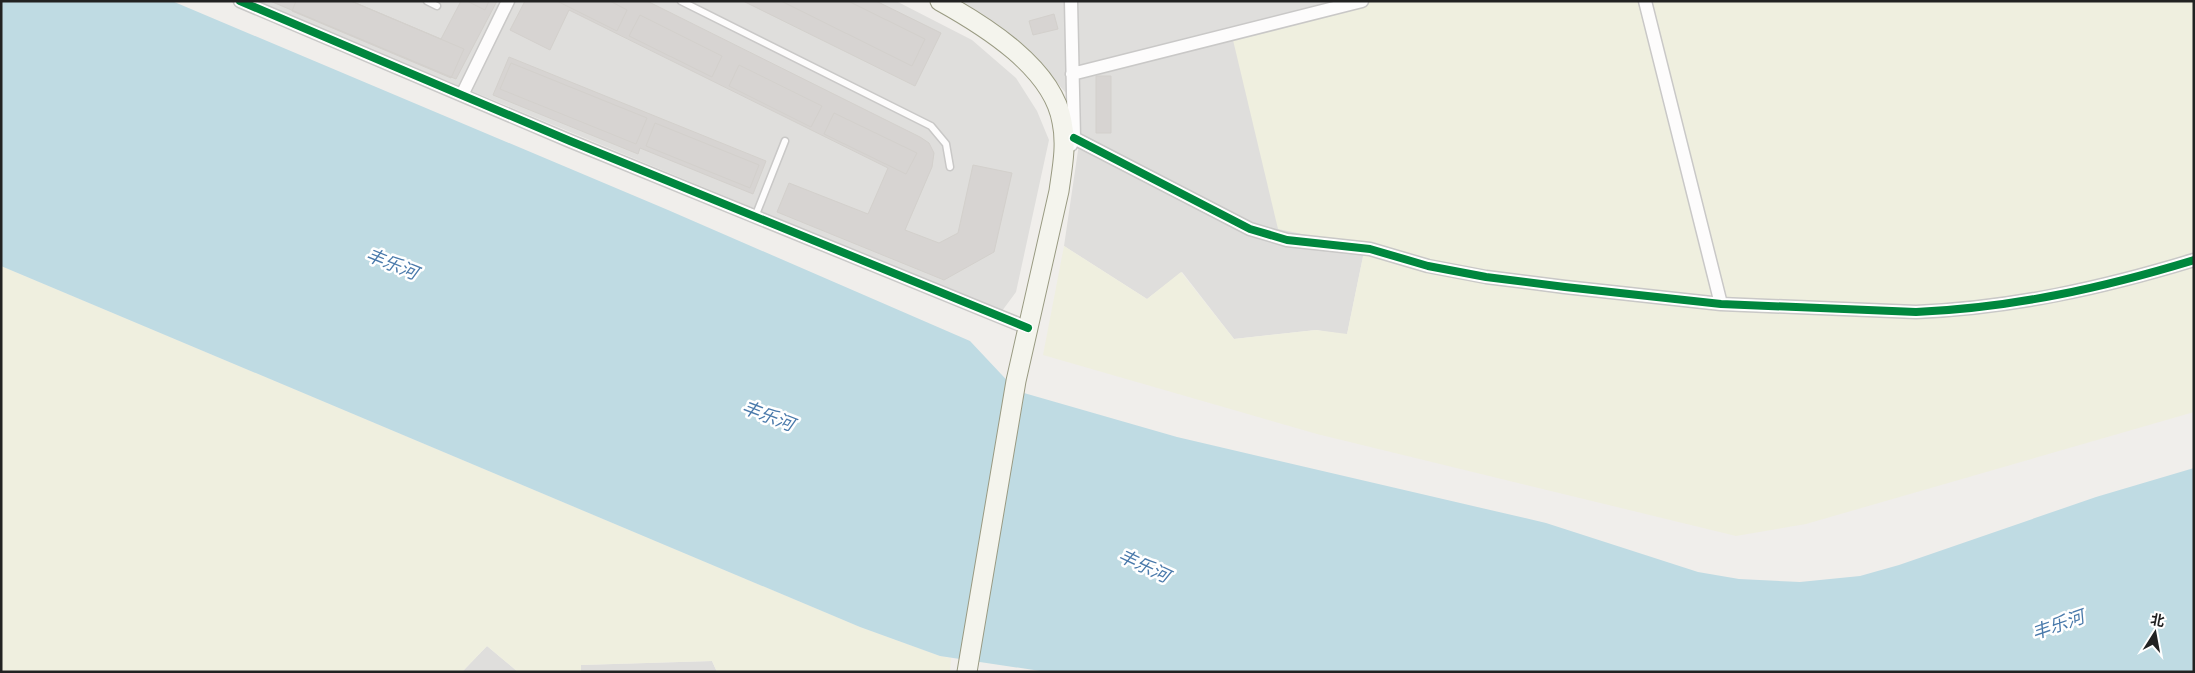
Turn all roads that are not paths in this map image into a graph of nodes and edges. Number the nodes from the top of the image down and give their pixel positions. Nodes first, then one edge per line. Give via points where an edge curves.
1 (240, 1) edge
2 (427, 1) edge
3 (508, 1) edge
4 (681, 1) edge
5 (940, 1) edge
6 (1071, 1) edge
7 (1362, 1) edge
8 (1645, 1) edge
9 (437, 6) dead end
10 (1072, 74) junction
11 (462, 95) junction
12 (1074, 138) junction
13 (785, 141) dead end
14 (1064, 161) junction
15 (950, 167) dead end
16 (755, 217) junction
17 (2194, 260) edge
18 (1721, 304) junction
19 (1028, 328) junction
20 (967, 672) edge

1 - 11 street
2 - 9 lane
3 - 11 street
4 - 15 lane via 931,126 946,144
5 - 14 main road via 1000,40 1045,83 1062,121
6 - 10 street
7 - 10 street
8 - 18 street
10 - 12 street
11 - 16 street
12 - 14 street
12 - 18 street via 1250,229 1287,240 1370,249 1428,266 1486,277
13 - 16 lane
14 - 19 main road
16 - 19 street
17 - 18 street via 2084,290 1976,308 1916,312
19 - 20 main road via 1016,381

